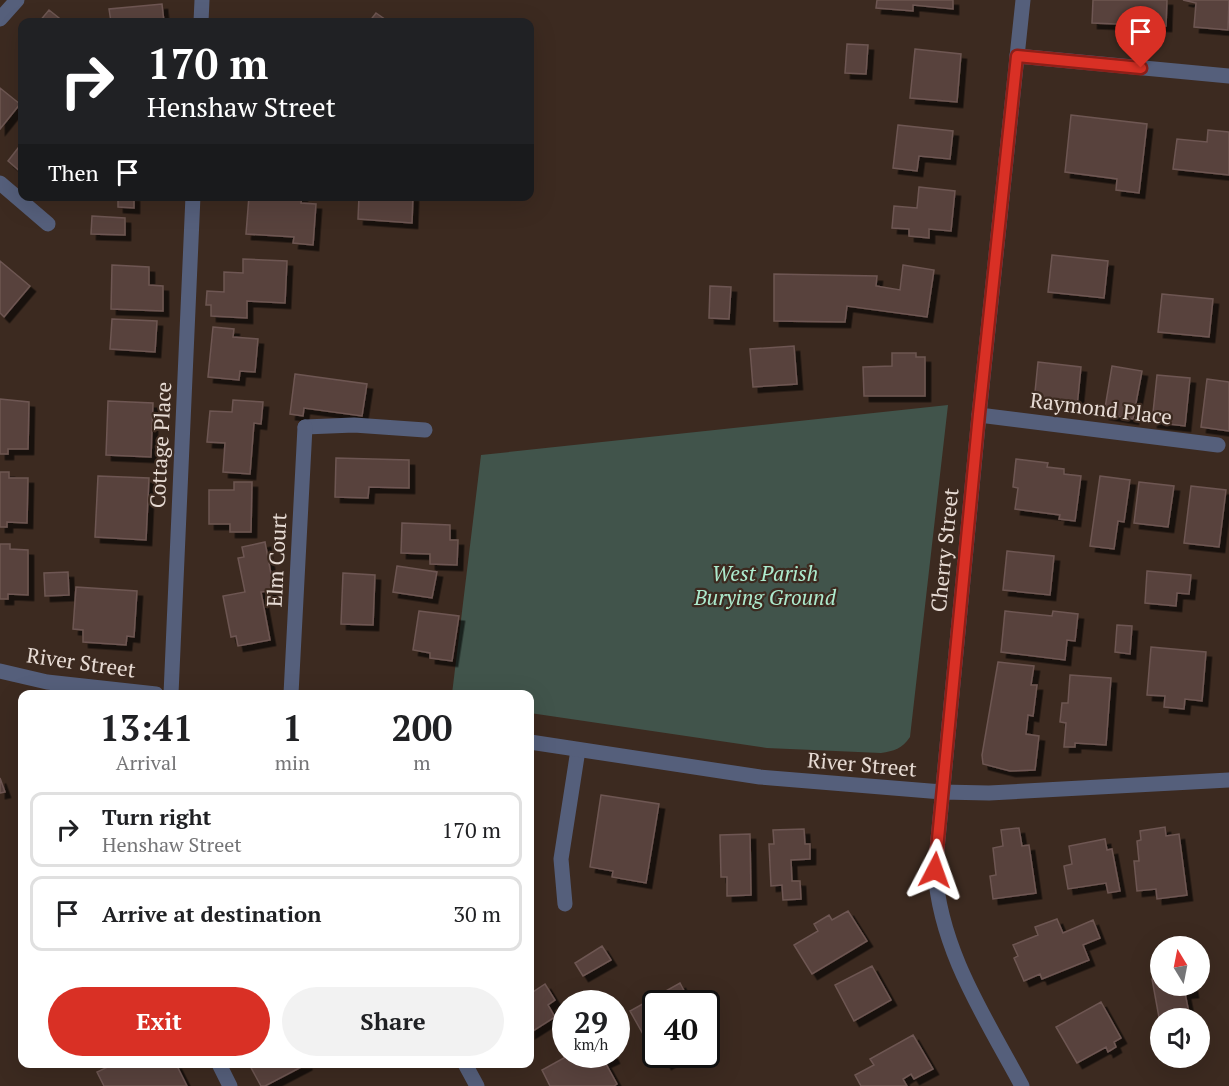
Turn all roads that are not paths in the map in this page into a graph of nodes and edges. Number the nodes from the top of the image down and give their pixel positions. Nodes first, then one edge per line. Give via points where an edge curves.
1 (17, 0) edge
2 (202, 0) edge
3 (1023, 0) edge
4 (201, 18) edge
5 (0, 19) edge
6 (1017, 56) junction
7 (1229, 76) edge
8 (0, 183) edge
9 (18, 198) edge
10 (21, 201) edge
11 (193, 201) edge
12 (48, 224) dead end
13 (979, 414) junction
14 (425, 430) dead end
15 (1218, 446) dead end
16 (0, 671) edge
17 (120, 690) edge
18 (171, 690) edge
19 (291, 690) edge
20 (534, 743) edge
21 (578, 750) junction
22 (1229, 780) edge
23 (942, 792) junction
24 (565, 904) dead end
25 (221, 1068) edge
26 (467, 1068) edge
27 (230, 1086) edge
28 (477, 1086) edge
29 (1022, 1086) edge

1 - 5 street
2 - 4 street
3 - 6 street, Cherry Street
6 - 7 street
6 - 13 street, Cherry Street
8 - 9 street
10 - 12 street
11 - 18 street, Cottage Place
13 - 15 street, Raymond Place
13 - 23 street, Cherry Street
14 - 19 street, Elm Court via 354,425 305,427
16 - 17 street, River Street via 47,682
20 - 21 street, River Street
21 - 23 street, River Street via 760,777
21 - 24 street via 561,859
22 - 23 street, River Street
23 - 29 street, Cherry Street via 935,870 942,919 962,973
25 - 27 street
26 - 28 street

